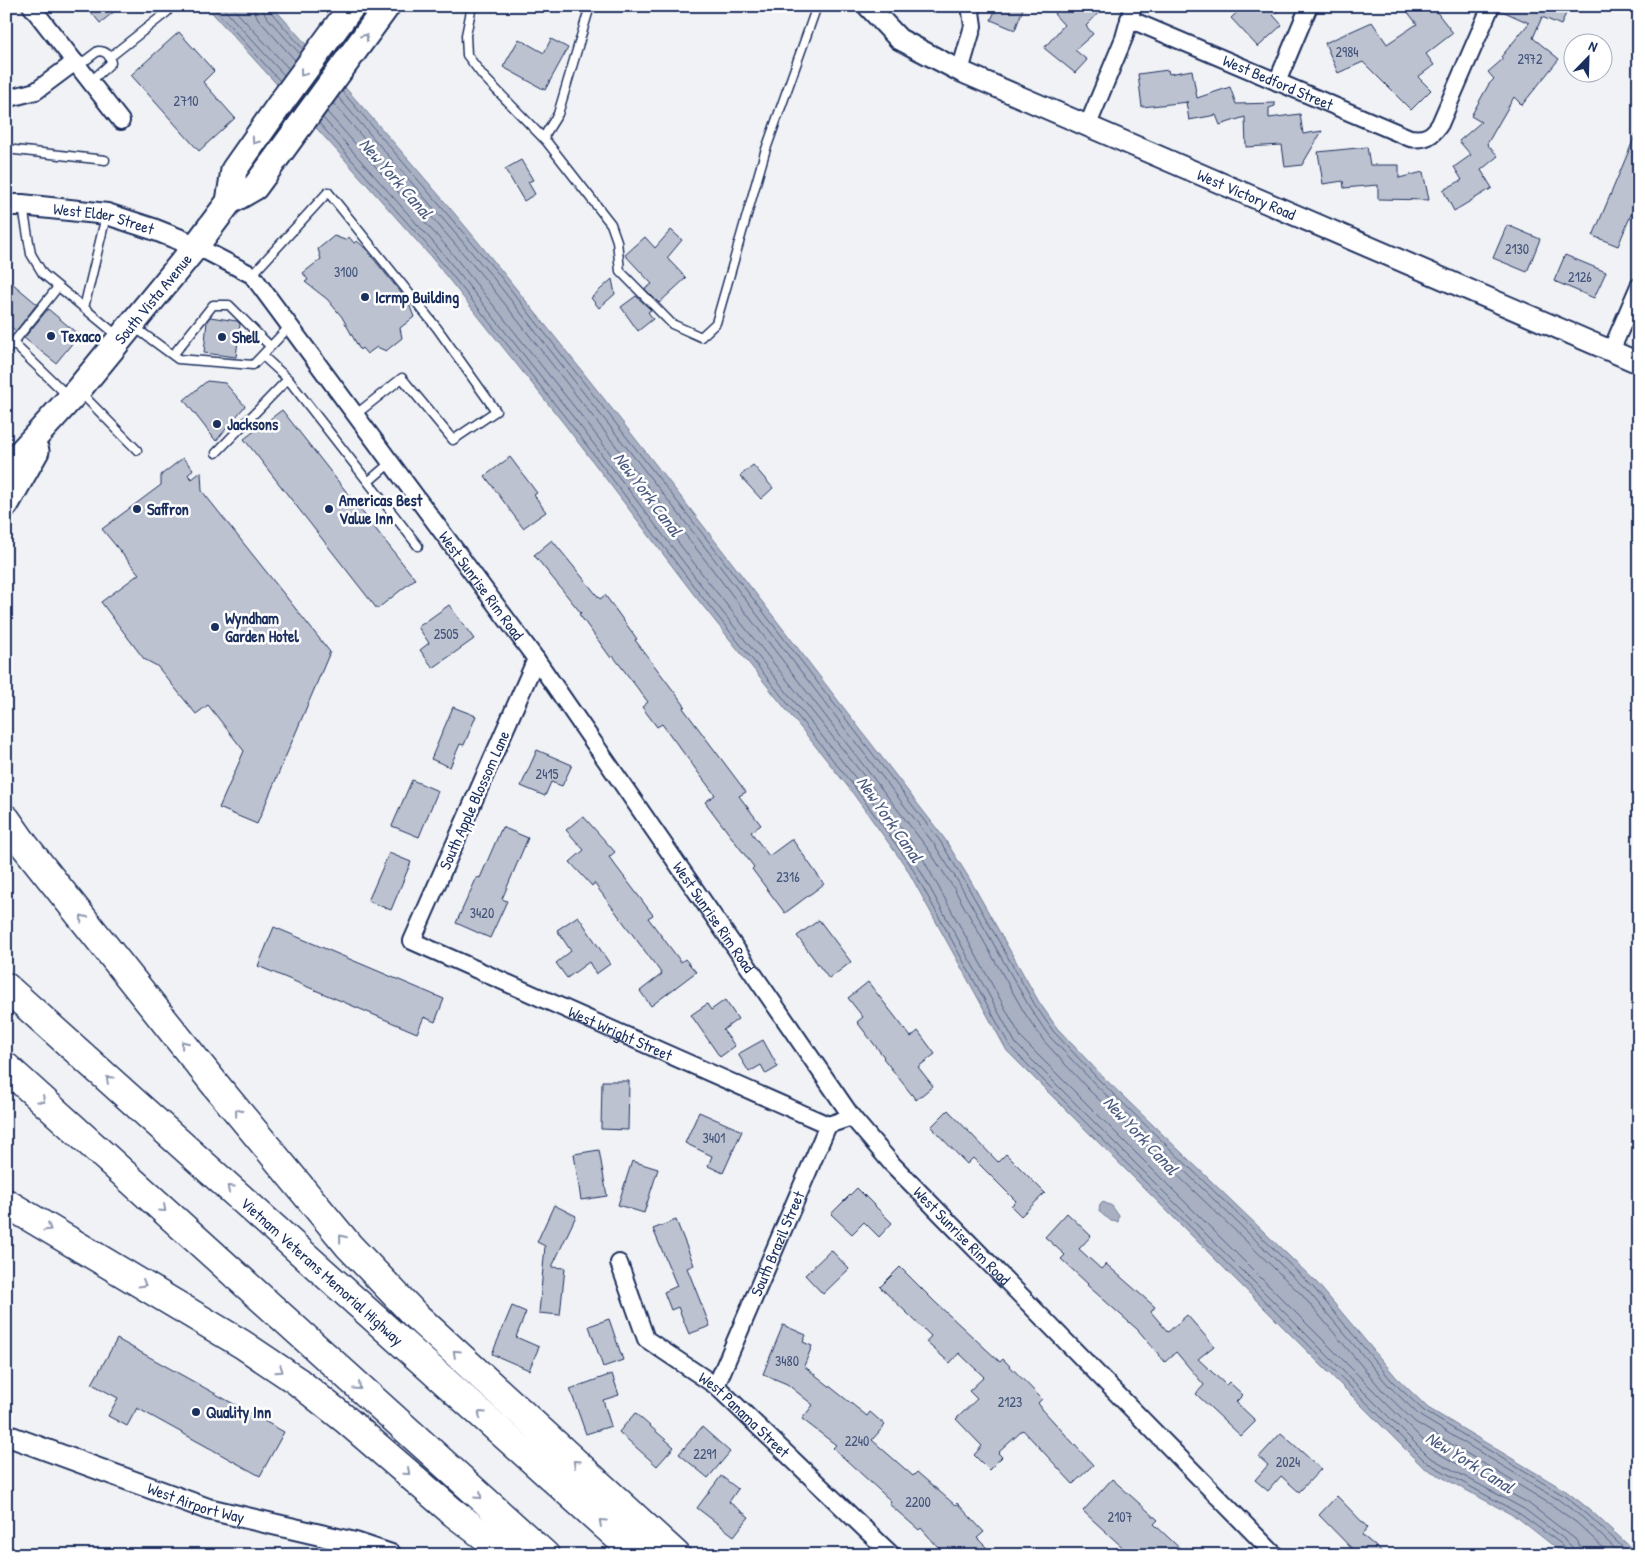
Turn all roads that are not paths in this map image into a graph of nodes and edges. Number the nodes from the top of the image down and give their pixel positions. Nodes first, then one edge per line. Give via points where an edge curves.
1 (31, 6) edge
2 (352, 6) edge
3 (387, 6) edge
4 (472, 6) edge
5 (590, 6) edge
6 (817, 6) edge
7 (868, 6) edge
8 (973, 6) edge
9 (1310, 6) edge
10 (1491, 6) edge
11 (167, 12) dead end
12 (1131, 12) edge
13 (110, 57) junction
14 (76, 64) junction
15 (960, 72) junction
16 (90, 82) junction
17 (1277, 82) junction
18 (6, 99) edge
19 (121, 121) dead end
20 (1087, 127) junction
21 (543, 138) junction
22 (6, 149) edge
23 (106, 160) dead end
24 (229, 202) junction
25 (14, 205) edge
26 (106, 214) junction
27 (196, 246) junction
28 (252, 275) junction
29 (1639, 286) edge
30 (58, 287) junction
31 (84, 308) junction
32 (290, 326) junction
33 (126, 332) junction
34 (12, 343) junction
35 (270, 346) junction
36 (6, 351) edge
37 (1611, 351) junction
38 (173, 355) junction
39 (262, 356) junction
40 (1639, 363) edge
41 (288, 379) junction
42 (69, 402) junction
43 (355, 415) junction
44 (137, 450) dead end
45 (216, 453) dead end
46 (390, 462) junction
47 (6, 469) edge
48 (368, 482) junction
49 (6, 504) edge
50 (418, 546) dead end
51 (536, 659) junction
52 (6, 819) edge
53 (16, 838) edge
54 (412, 941) joint
55 (6, 987) edge
56 (6, 1067) edge
57 (852, 1118) junction
58 (828, 1126) junction
59 (6, 1203) edge
60 (619, 1263) dead end
61 (716, 1386) junction
62 (6, 1435) edge
63 (391, 1555) edge
64 (509, 1555) edge
65 (545, 1555) edge
66 (638, 1555) edge
67 (676, 1555) edge
68 (892, 1555) edge
69 (1275, 1555) edge

1 - 14 street
2 -> 24 main road, South Vista Avenue via 234,170
24 -> 3 main road, South Vista Avenue via 255,186
4 - 21 lane via 466,35 467,55
5 - 21 lane via 558,114
6 - 21 lane via 765,152 716,323 702,337 672,324 620,271 617,241 611,224
7 - 15 street, West Victory Road via 899,39
8 - 15 street via 973,26
9 - 17 street
10 - 17 street, West Bedford Street via 1440,124 1430,137 1410,138
11 - 13 lane
12 - 17 street, West Bedford Street
12 - 20 street via 1124,38
13 - 14 lane via 98,51
13 - 16 lane via 111,63
14 - 16 street
14 - 18 street via 36,91
15 - 20 street, West Victory Road
16 - 19 street
20 - 37 street, West Victory Road
22 - 23 lane
24 - 27 main road, South Vista Avenue
25 - 26 street, West Elder Street
25 - 30 lane via 31,254 43,274
26 - 27 street, West Elder Street
26 - 31 lane
27 - 28 street, West Sunrise Rim Road
27 - 33 main road, South Vista Avenue
28 - 32 street, West Sunrise Rim Road
28 - 43 lane via 328,192 438,328 496,411 453,440 402,378
29 - 37 street
30 - 31 lane
30 - 34 lane
31 - 33 lane
32 - 35 lane
32 - 43 street, West Sunrise Rim Road
33 - 38 lane
33 - 42 main road, South Vista Avenue
34 - 36 lane
34 - 42 lane
35 - 38 lane via 229,305 213,305
35 - 39 lane
37 - 40 street, West Victory Road
38 - 39 lane via 178,359 254,365
39 - 41 lane
41 - 45 lane
41 - 48 lane
42 - 44 lane
42 - 47 main road, South Vista Avenue
42 - 49 main road, South Vista Avenue
43 - 46 street, West Sunrise Rim Road
46 - 48 lane
46 - 51 street, West Sunrise Rim Road
48 - 50 lane
51 - 54 street, South Apple Blossom Lane
51 - 57 street, West Sunrise Rim Road
52 - 53 highway
67 -> 53 highway via 417,1317 349,1246
54 - 58 street, West Wright Street
66 -> 55 highway, Vietnam Veterans Memorial Highway
56 -> 65 highway
57 - 58 street
57 - 69 street, West Sunrise Rim Road via 899,1172
58 - 61 street, South Brazil Street
59 -> 64 highway via 242,1344 297,1381
60 - 61 street, West Panama Street via 646,1338
61 - 68 street, West Panama Street
62 - 63 street, West Airport Way via 208,1509 355,1543

